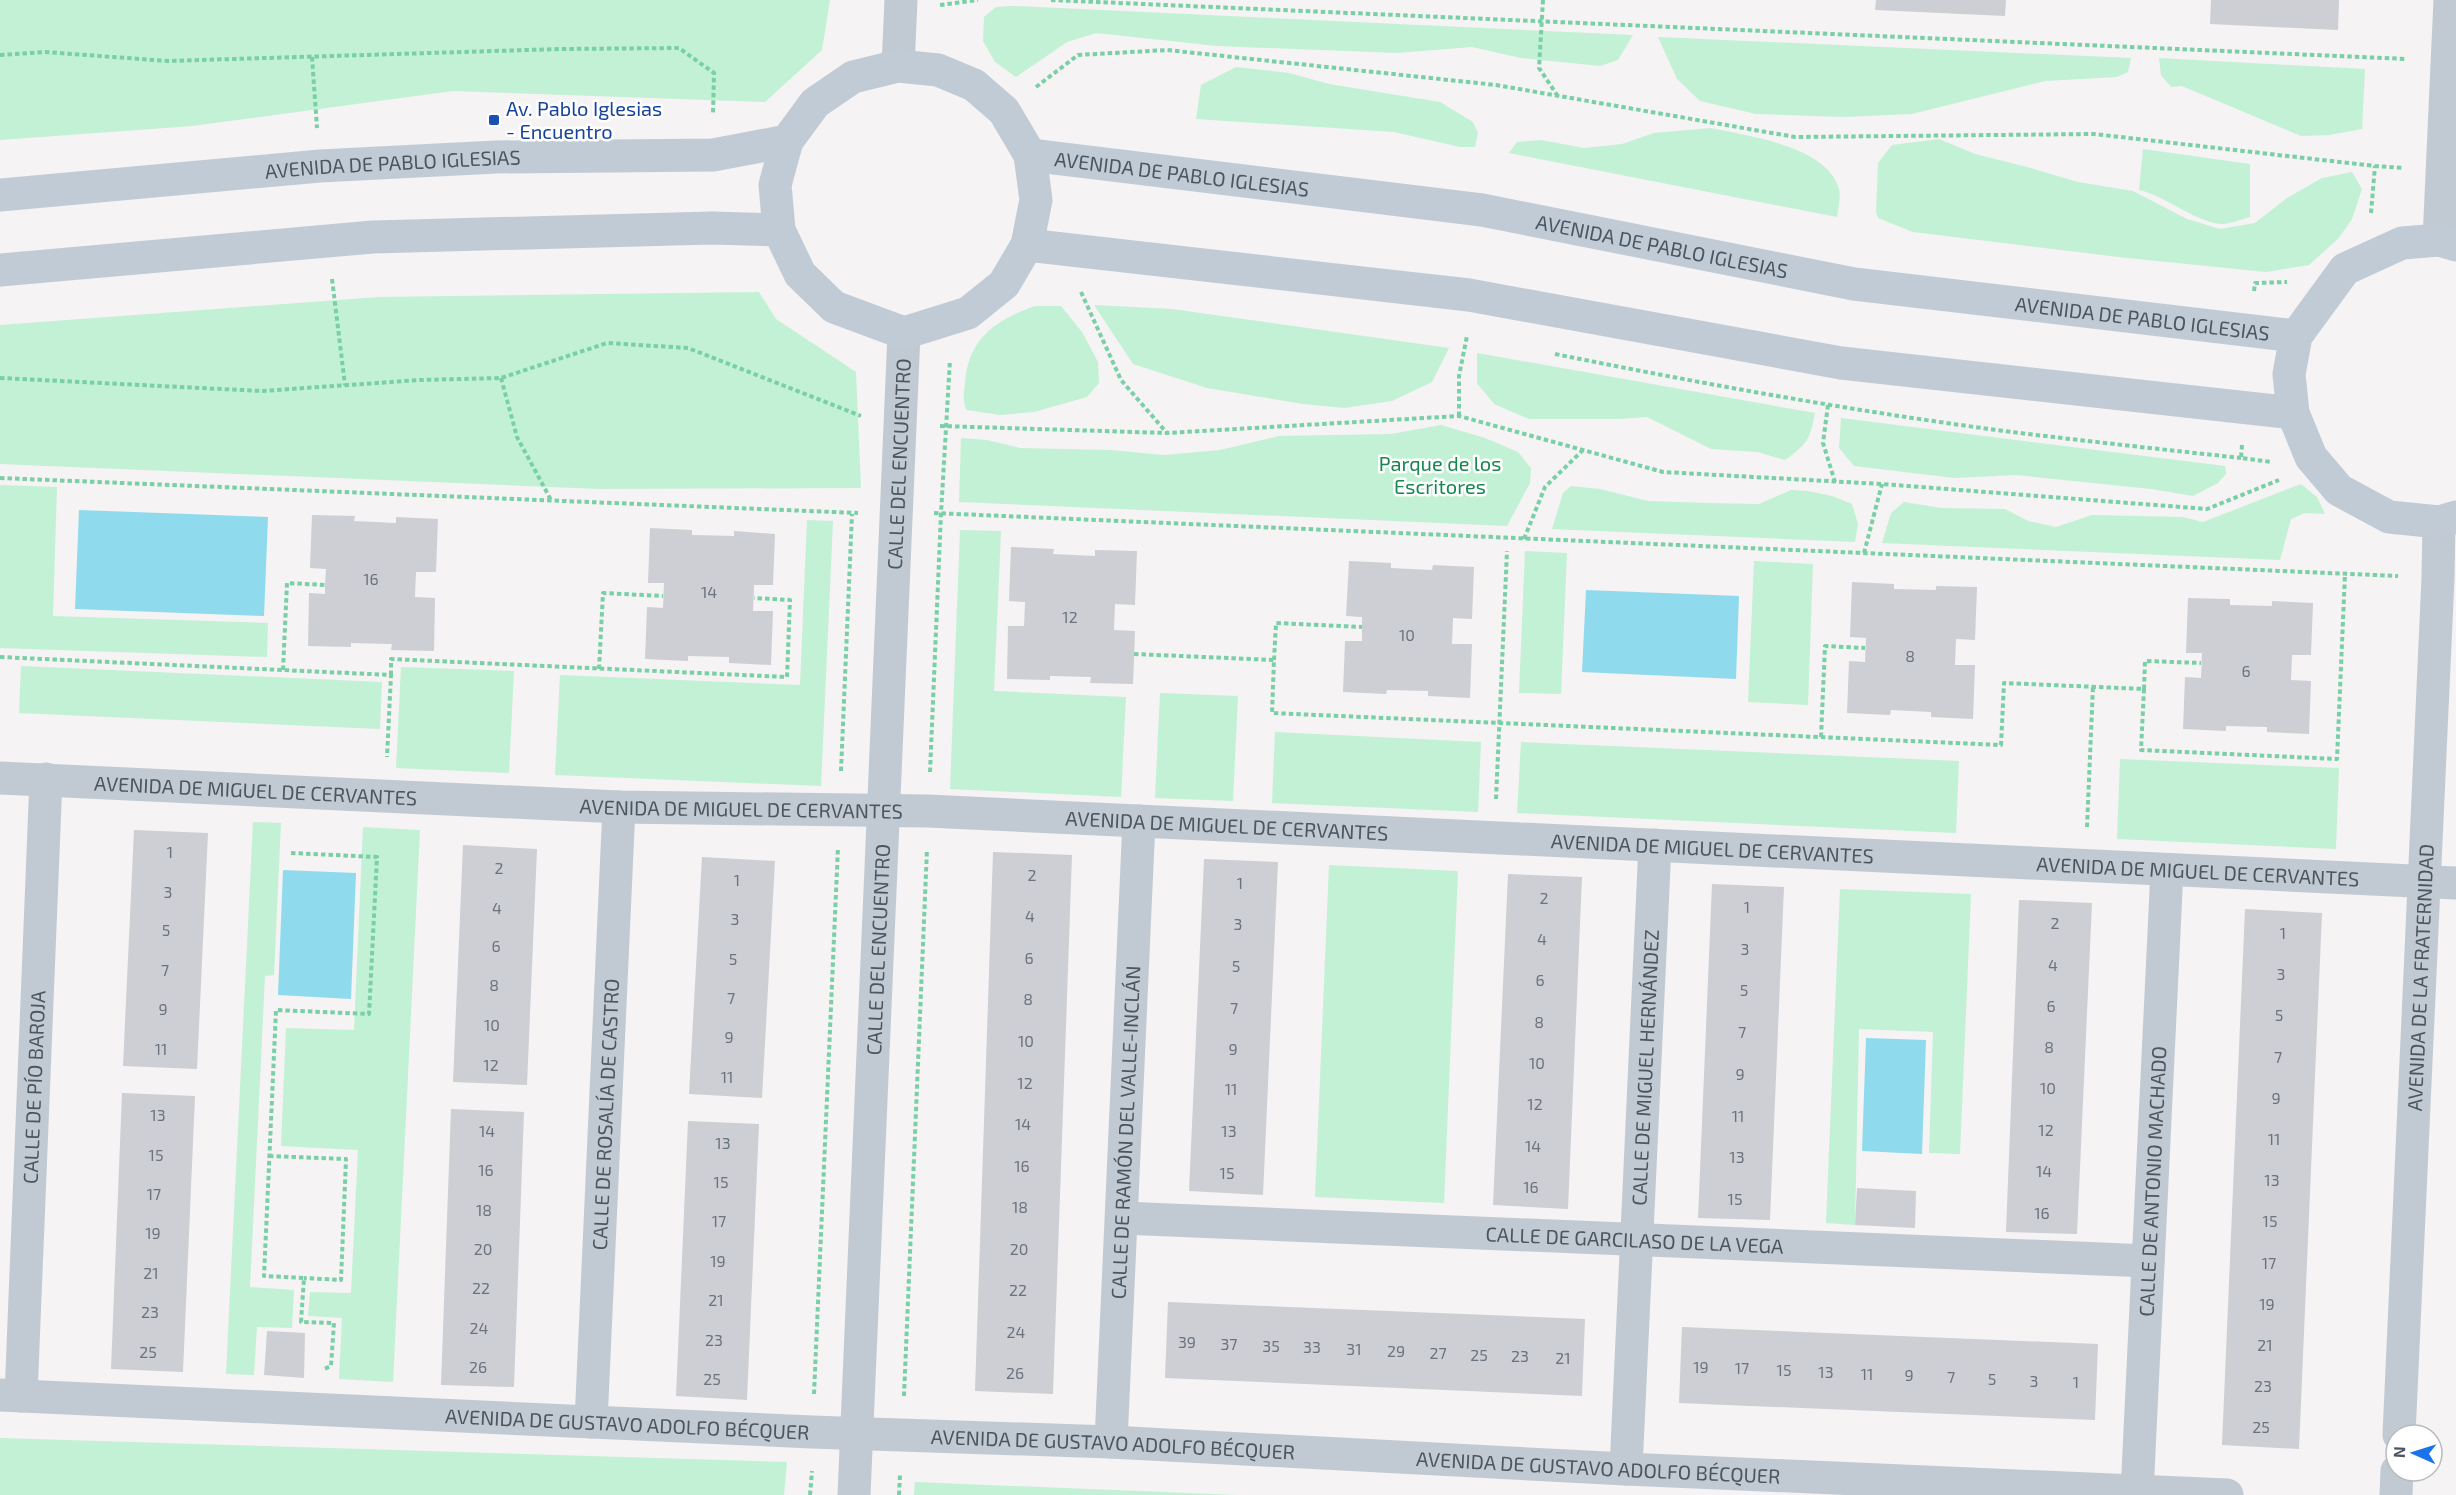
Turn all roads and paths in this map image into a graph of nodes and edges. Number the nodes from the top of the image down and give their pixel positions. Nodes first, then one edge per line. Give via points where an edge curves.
1 (901, 0) edge
2 (1051, 0) edge
3 (1543, 0) edge
4 (2450, 0) edge
5 (1542, 20) junction
6 (0, 55) edge
7 (2447, 60) junction
8 (898, 66) junction
9 (1557, 95) junction
10 (1004, 111) junction
11 (787, 141) junction
12 (713, 155) junction
13 (1030, 155) junction
14 (2375, 166) junction
15 (2442, 169) junction
16 (0, 195) edge
17 (2371, 215) dead end
18 (779, 230) junction
19 (2447, 242) edge
20 (1027, 244) junction
21 (0, 270) edge
22 (2296, 282) dead end
23 (1091, 290) dead end
24 (2250, 331) junction
25 (904, 333) junction
26 (1455, 335) dead end
27 (1467, 336) junction
28 (2296, 336) junction
29 (1478, 339) dead end
30 (951, 351) dead end
31 (1547, 352) dead end
32 (0, 378) edge
33 (501, 378) junction
34 (1828, 405) junction
35 (2245, 407) junction
36 (2293, 413) junction
37 (1459, 416) junction
38 (948, 426) junction
39 (900, 431) junction
40 (1167, 433) junction
41 (1583, 450) junction
42 (2241, 458) junction
43 (2275, 463) dead end
44 (2287, 477) dead end
45 (0, 478) edge
46 (1835, 482) junction
47 (1882, 484) junction
48 (551, 501) junction
49 (896, 511) junction
50 (941, 513) junction
51 (852, 514) junction
52 (2447, 519) edge
53 (1524, 538) junction
54 (1506, 551) dead end
55 (1864, 553) junction
56 (2345, 574) junction
57 (2438, 578) junction
58 (326, 585) dead end
59 (663, 596) dead end
60 (754, 598) dead end
61 (1362, 627) dead end
62 (1865, 648) dead end
63 (1134, 654) dead end
64 (0, 657) edge
65 (1274, 660) junction
66 (2201, 663) dead end
67 (599, 669) junction
68 (283, 670) junction
69 (391, 675) junction
70 (2093, 686) junction
71 (2144, 688) junction
72 (1499, 723) junction
73 (1821, 737) junction
74 (0, 778) edge
75 (46, 779) junction
76 (385, 795) junction
77 (1496, 802) dead end
78 (619, 807) junction
79 (839, 809) junction
80 (884, 809) junction
81 (928, 811) junction
82 (1139, 821) junction
83 (1655, 845) junction
84 (291, 853) dead end
85 (2085, 866) junction
86 (2167, 870) junction
87 (2423, 882) junction
88 (2456, 883) edge
89 (269, 1156) junction
90 (1122, 1218) junction
91 (1636, 1240) junction
92 (2148, 1261) junction
93 (304, 1278) junction
94 (322, 1370) dead end
95 (11, 1395) edge
96 (591, 1422) junction
97 (2399, 1423) edge
98 (812, 1432) junction
99 (858, 1433) junction
100 (902, 1435) junction
101 (1111, 1442) junction
102 (1626, 1469) junction
103 (2137, 1493) junction
104 (810, 1495) edge
105 (854, 1495) edge
106 (2227, 1495) edge

1 - 8 street
2 - 5 path
3 - 5 path
4 - 7 street
5 - 7 path
5 - 9 path via 1539,68
6 - 12 path via 45,52 168,61 679,48 714,73
7 - 15 street
8 - 10 main road via 938,70 965,81
8 - 11 main road via 853,77 815,103
9 - 10 path via 1496,84 1167,50 1078,55
9 - 14 path via 1795,137 2094,134
10 - 13 main road
11 - 12 main road, AVENIDA DE PABLO IGLESIAS
11 - 18 main road via 775,185
12 - 16 main road, AVENIDA DE PABLO IGLESIAS via 496,157 320,166
13 - 20 main road via 1036,200
13 - 24 main road, AVENIDA DE PABLO IGLESIAS via 1482,210 1854,284
14 - 15 path
14 - 17 path
15 - 19 street
18 - 21 main road via 712,228 373,237
18 - 25 main road via 800,274 834,307
19 - 28 main road via 2402,243 2345,269
20 - 25 main road via 1004,284 968,312
20 - 35 main road via 1469,295 1842,363
22 - 24 path via 2255,283
23 - 40 path via 1079,288 1121,380
24 - 28 main road, AVENIDA DE PABLO IGLESIAS
25 - 39 street, CALLE DEL ENCUENTRO
26 - 27 path
27 - 29 path
27 - 37 path
28 - 36 main road via 2289,374
30 - 38 path
31 - 34 path
32 - 33 path via 262,391
33 - 39 path via 607,343 688,348
33 - 48 path via 517,436
34 - 42 path via 2020,433
34 - 46 path via 1823,443
35 - 36 main road
35 - 42 path
36 - 52 main road via 2311,457 2339,489 2389,517
37 - 40 path
37 - 41 path
38 - 39 path
38 - 40 path
38 - 50 path
39 - 49 street, CALLE DEL ENCUENTRO
41 - 46 path via 1663,472
41 - 53 path via 1545,486
42 - 43 path
44 - 47 path via 2207,509
45 - 48 path
46 - 47 path
47 - 55 path
48 - 51 path
49 - 50 path
49 - 51 path
49 - 80 street, CALLE DEL ENCUENTRO
50 - 53 path
50 - 81 path
51 - 79 path
52 - 57 street, AVENIDA DE LA FRATERNIDAD
53 - 55 path
54 - 72 path
55 - 56 path
56 - 57 path
56 - 71 path via 2337,759 2141,750
57 - 87 street, AVENIDA DE LA FRATERNIDAD
58 - 68 path via 287,583
59 - 67 path via 603,593
60 - 67 path via 790,600 787,677
61 - 65 path via 1276,623
62 - 73 path via 1825,646
63 - 65 path
64 - 68 path
65 - 72 path via 1272,713
66 - 71 path via 2145,661
67 - 69 path via 391,659
68 - 69 path
69 - 76 path
70 - 71 path
70 - 73 path via 2004,683 2001,745
70 - 85 path
72 - 73 path
72 - 77 path
74 - 75 street, AVENIDA DE MIGUEL DE CERVANTES
75 - 76 street, AVENIDA DE MIGUEL DE CERVANTES
75 - 95 street, CALLE DE PÍO BAROJA
76 - 78 street, AVENIDA DE MIGUEL DE CERVANTES
78 - 79 street, AVENIDA DE MIGUEL DE CERVANTES
78 - 96 street, CALLE DE ROSALÍA DE CASTRO
79 - 80 street, AVENIDA DE MIGUEL DE CERVANTES
79 - 98 path
80 - 81 street, AVENIDA DE MIGUEL DE CERVANTES
80 - 99 street, CALLE DEL ENCUENTRO
81 - 82 street, AVENIDA DE MIGUEL DE CERVANTES
81 - 100 path
82 - 83 street, AVENIDA DE MIGUEL DE CERVANTES
82 - 90 street, CALLE DE RAMÓN DEL VALLE-INCLÁN
83 - 85 street, AVENIDA DE MIGUEL DE CERVANTES
83 - 91 street, CALLE DE MIGUEL HERNÁNDEZ
84 - 89 path via 377,857 369,1014 276,1010
85 - 86 street, AVENIDA DE MIGUEL DE CERVANTES
86 - 87 street, AVENIDA DE MIGUEL DE CERVANTES
86 - 92 street, CALLE DE ANTONIO MACHADO
87 - 88 street, AVENIDA DE MIGUEL DE CERVANTES
87 - 97 street, AVENIDA DE LA FRATERNIDAD
89 - 93 path via 264,1276
89 - 93 path via 346,1159 341,1280
90 - 91 street, CALLE DE GARCILASO DE LA VEGA
90 - 101 street, CALLE DE RAMÓN DEL VALLE-INCLÁN
91 - 92 street, CALLE DE GARCILASO DE LA VEGA
91 - 102 street, CALLE DE MIGUEL HERNÁNDEZ
92 - 103 street, CALLE DE ANTONIO MACHADO
93 - 94 path via 302,1322 334,1323 331,1366
95 - 96 street, AVENIDA DE GUSTAVO ADOLFO BÉCQUER
96 - 98 street, AVENIDA DE GUSTAVO ADOLFO BÉCQUER
98 - 99 street, AVENIDA DE GUSTAVO ADOLFO BÉCQUER
98 - 104 path
99 - 100 street, AVENIDA DE GUSTAVO ADOLFO BÉCQUER
99 - 105 street, CALLE DEL ENCUENTRO
100 - 101 street, AVENIDA DE GUSTAVO ADOLFO BÉCQUER
101 - 102 street, AVENIDA DE GUSTAVO ADOLFO BÉCQUER
102 - 103 street, AVENIDA DE GUSTAVO ADOLFO BÉCQUER
103 - 106 street, AVENIDA DE GUSTAVO ADOLFO BÉCQUER

